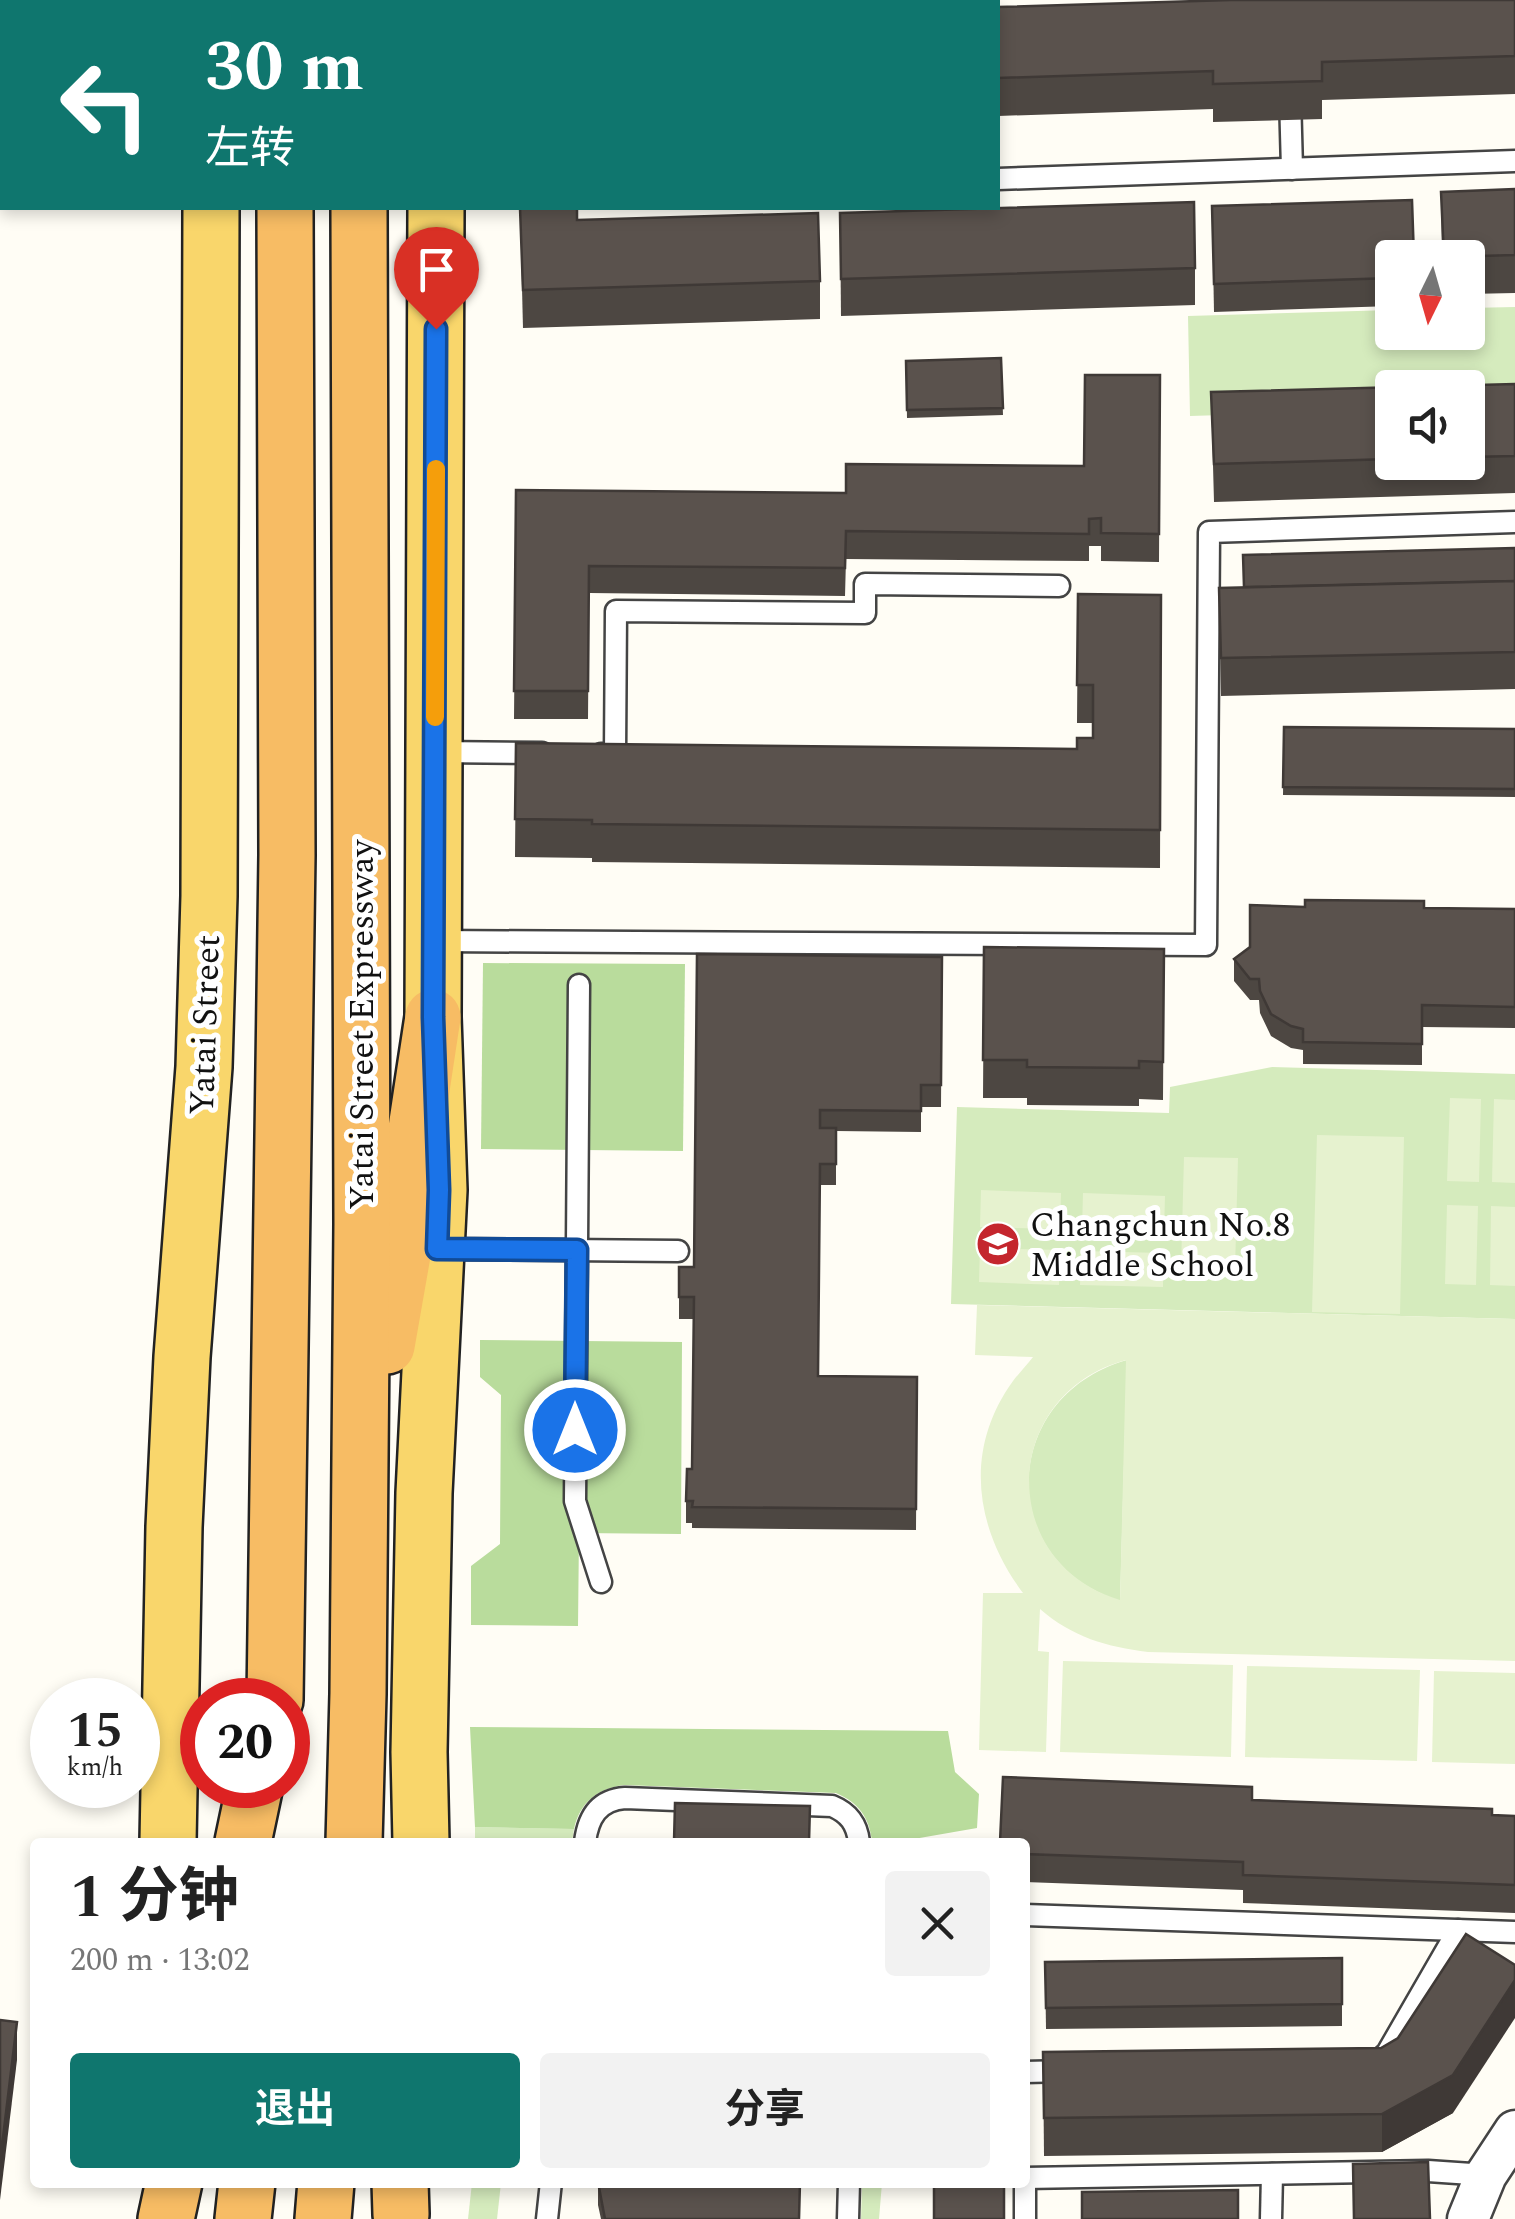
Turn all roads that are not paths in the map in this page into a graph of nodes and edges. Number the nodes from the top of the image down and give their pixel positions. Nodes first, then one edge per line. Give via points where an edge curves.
1 (1289, 75) edge
2 (1515, 161) edge
3 (1292, 169) junction
4 (1000, 179) edge
5 (210, 210) edge
6 (285, 210) edge
7 (359, 210) edge
8 (436, 210) edge
9 (1515, 522) edge
10 (1059, 586) dead end
11 (435, 752) junction
12 (434, 941) junction
13 (578, 986) dead end
14 (433, 1017) junction
15 (437, 1249) junction
16 (577, 1250) junction
17 (678, 1251) dead end
18 (361, 1456) junction
19 (601, 1582) dead end
20 (274, 1678) edge
21 (358, 1694) junction
22 (250, 1808) edge
23 (273, 1808) edge
24 (168, 1838) edge
25 (244, 1838) edge
26 (272, 1838) edge
27 (354, 1838) edge
28 (389, 1838) edge
29 (421, 1838) edge
30 (587, 1838) edge
31 (859, 1838) edge
32 (1030, 1915) edge
33 (1458, 1930) junction
34 (1515, 1932) edge
35 (1360, 2068) edge
36 (1084, 2071) edge
37 (1030, 2072) edge
38 (1515, 2131) edge
39 (1272, 2174) junction
40 (1486, 2175) junction
41 (1030, 2180) edge
42 (161, 2188) edge
43 (172, 2188) edge
44 (247, 2188) edge
45 (325, 2188) edge
46 (550, 2188) edge
47 (849, 2188) edge
48 (1025, 2188) edge
49 (163, 2219) edge
50 (244, 2219) edge
51 (322, 2219) edge
52 (547, 2219) edge
53 (848, 2219) edge
54 (1025, 2219) edge
55 (1271, 2219) edge
56 (1468, 2219) edge

1 - 3 lane
2 - 3 lane
3 - 4 lane
5 - 24 main road, Yatai Street via 210,896 174,1527
6 - 20 highway via 287,855
7 - 18 highway, Yatai Street Expressway
8 - 11 main road
9 - 12 lane via 1210,532 1206,945
10 - 11 lane via 865,584 865,613 616,611 615,754
11 - 12 main road
12 - 14 main road
13 - 16 lane
14 - 15 main road
14 - 18 highway via 404,1249 382,1380
15 - 16 lane
15 - 29 main road via 424,1493
16 - 17 lane
16 - 19 lane via 575,1501
18 - 21 highway, Yatai Street Expressway
21 - 27 highway, Yatai Street Expressway
21 - 28 highway
22 - 25 highway
23 - 26 highway
30 - 31 lane via 593,1814 625,1798 832,1806 849,1815
32 - 33 lane
33 - 34 lane
33 - 35 lane via 1387,2053
36 - 37 lane
38 - 40 street
39 - 40 lane
39 - 41 lane
39 - 55 lane
40 - 56 street
42 - 49 main road
43 - 49 highway
44 - 50 highway
45 - 51 highway
46 - 52 lane
47 - 53 lane
48 - 54 lane

